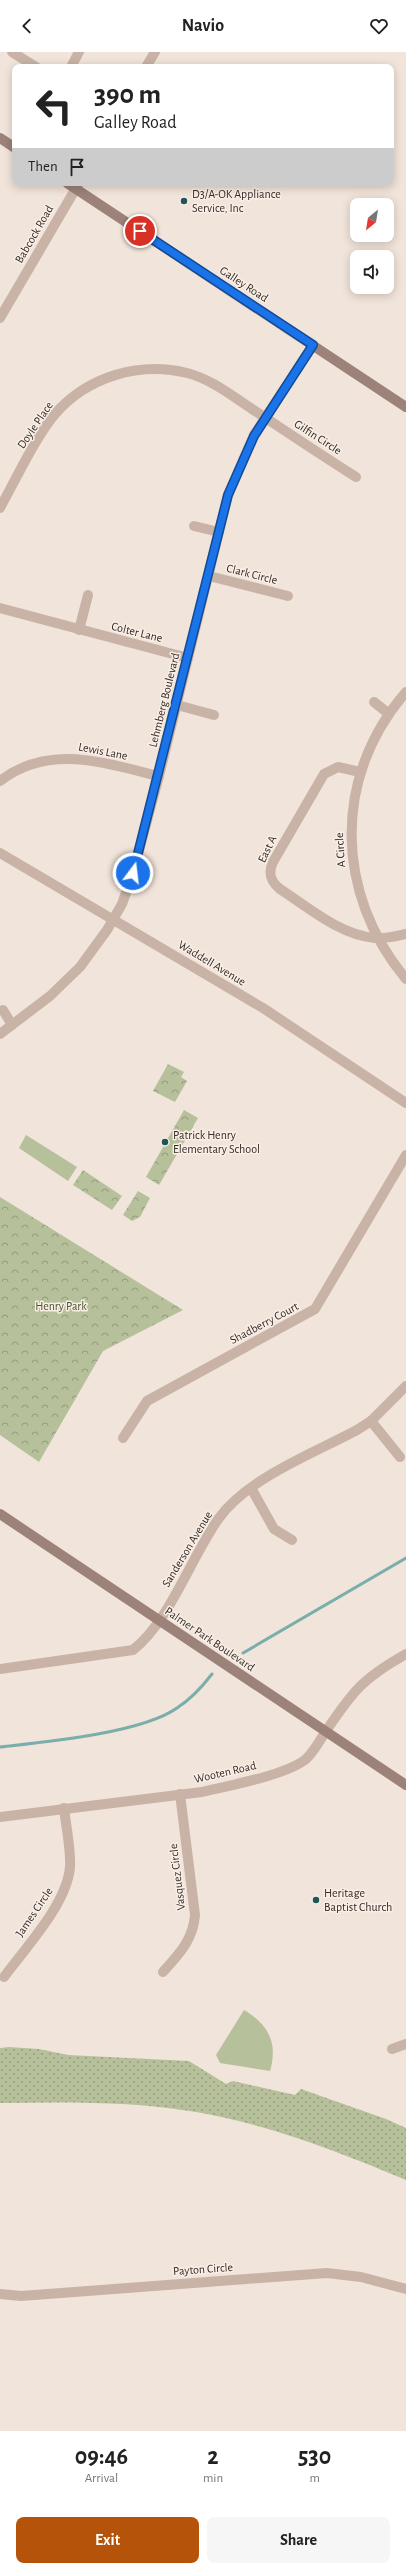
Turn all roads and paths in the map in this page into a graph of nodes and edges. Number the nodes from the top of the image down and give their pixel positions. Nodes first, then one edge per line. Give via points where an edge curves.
1 (12, 52) edge
2 (80, 52) edge
3 (155, 52) edge
4 (31, 64) edge
5 (73, 64) edge
6 (148, 64) edge
7 (0, 138) edge
8 (12, 146) edge
9 (73, 186) edge
10 (75, 186) edge
11 (0, 318) edge
12 (313, 345) junction
13 (406, 407) edge
14 (265, 418) junction
15 (356, 477) dead end
16 (0, 508) edge
17 (194, 526) dead end
18 (219, 532) junction
19 (209, 576) junction
20 (88, 595) dead end
21 (288, 596) dead end
22 (0, 608) edge
23 (79, 630) junction
24 (188, 658) junction
25 (406, 692) edge
26 (374, 702) dead end
27 (177, 705) junction
28 (389, 714) junction
29 (214, 715) dead end
30 (360, 772) junction
31 (159, 776) junction
32 (0, 781) edge
33 (0, 853) edge
34 (114, 920) junction
35 (406, 934) edge
36 (377, 939) junction
37 (406, 979) edge
38 (3, 1010) dead end
39 (12, 1025) junction
40 (0, 1034) edge
41 (406, 1103) edge
42 (406, 1155) edge
43 (406, 1386) edge
44 (371, 1421) junction
45 (123, 1438) dead end
46 (400, 1457) dead end
47 (251, 1488) junction
48 (0, 1514) edge
49 (292, 1540) dead end
50 (159, 1620) junction
51 (406, 1654) edge
52 (0, 1669) edge
53 (326, 1731) junction
54 (406, 1785) edge
55 (180, 1794) junction
56 (64, 1808) junction
57 (0, 1817) edge
58 (163, 1972) dead end
59 (4, 1977) dead end
60 (406, 2044) edge
61 (392, 2048) dead end
62 (406, 2289) edge
63 (0, 2294) edge

1 - 4 street
2 - 5 street
3 - 6 street
7 - 8 main road
9 - 11 street, Babcock Road
10 - 12 main road, Galley Road
12 - 13 main road, Galley Road
12 - 14 street, Lehmberg Boulevard
14 - 15 street, Gilfin Circle
14 - 16 street, Doyle Place via 217,386 188,373 154,368 117,374 85,388 55,414
14 - 18 street, Lehmberg Boulevard via 237,472
17 - 18 street
18 - 19 street, Lehmberg Boulevard
19 - 21 street, Clark Circle
19 - 24 street, Lehmberg Boulevard
20 - 23 street
22 - 23 street, Colter Lane
23 - 24 street, Colter Lane
24 - 27 street, Lehmberg Boulevard
25 - 28 street, A Circle
26 - 28 street
27 - 29 street
27 - 31 street, Lehmberg Boulevard
28 - 30 street, A Circle via 374,739
30 - 36 street, A Circle via 352,822 352,855 361,898
30 - 36 street, East A via 338,767 324,774 269,869 273,883 280,890 329,922 351,933
31 - 32 street, Lewis Lane via 97,761 62,758 30,764
31 - 34 street, Lehmberg Boulevard via 133,873
33 - 34 street, Waddell Avenue
34 - 39 street, Lehmberg Boulevard via 80,967 56,991
34 - 41 street, Waddell Avenue via 289,1024
35 - 36 street, East A
36 - 37 street, A Circle
38 - 39 street
39 - 40 street, Lehmberg Boulevard
42 - 45 street, Shadberry Court via 315,1309 147,1401
43 - 44 street, Sanderson Avenue
44 - 46 street
44 - 47 street, Sanderson Avenue
47 - 49 street via 274,1529
47 - 50 street, Sanderson Avenue via 220,1517
48 - 50 main road, Palmer Park Boulevard
50 - 52 street, Sanderson Avenue via 134,1650
50 - 53 main road, Palmer Park Boulevard
51 - 53 street, Wooten Road via 375,1672 362,1683
53 - 54 main road, Palmer Park Boulevard
53 - 55 street, Wooten Road via 307,1758 290,1768 230,1785
55 - 56 street, Wooten Road
55 - 58 street, Vasquez Circle via 195,1915 186,1945
56 - 57 street, Wooten Road
56 - 59 street, James Circle via 70,1867 65,1888 55,1907
60 - 61 street
62 - 63 street, Payton Circle via 361,2277 327,2273 21,2296

